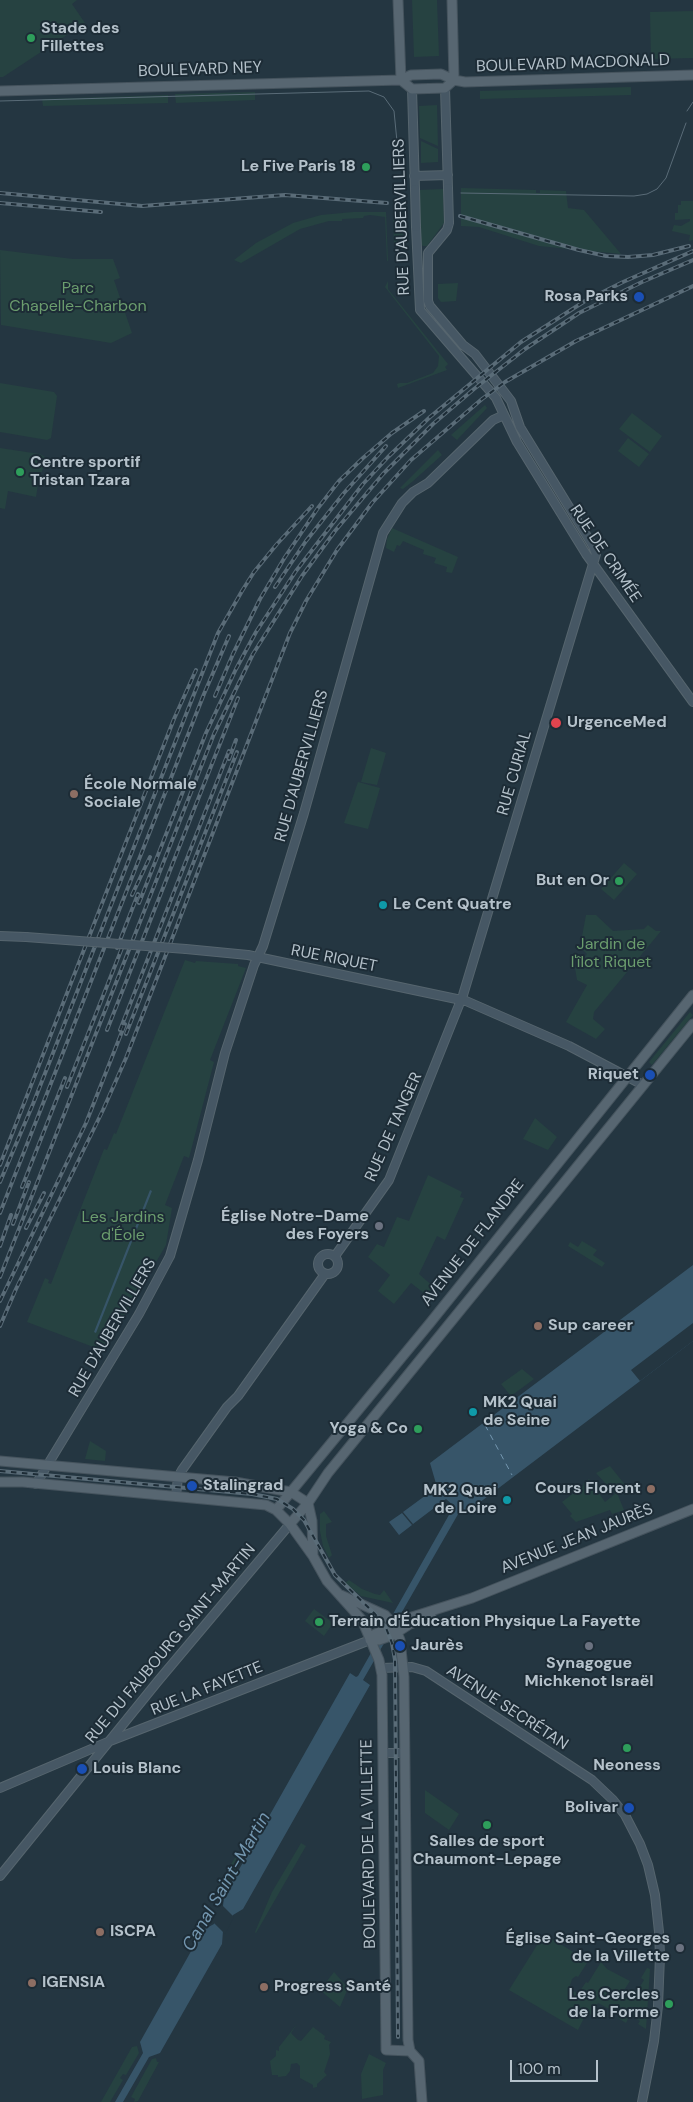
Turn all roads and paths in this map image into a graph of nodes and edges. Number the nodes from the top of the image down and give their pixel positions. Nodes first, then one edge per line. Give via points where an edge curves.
1 (398, 0) edge
2 (452, 0) edge
3 (693, 75) edge
4 (401, 80) junction
5 (454, 80) junction
6 (412, 88) junction
7 (445, 88) junction
8 (0, 91) edge
9 (448, 175) junction
10 (414, 176) junction
11 (514, 411) joint
12 (504, 415) junction
13 (596, 554) joint
14 (592, 563) junction
15 (693, 702) edge
16 (0, 936) edge
17 (259, 957) junction
18 (693, 995) edge
19 (460, 1000) junction
20 (693, 1024) edge
21 (627, 1076) junction
22 (643, 1085) junction
23 (335, 1256) junction
24 (325, 1274) junction
25 (0, 1461) edge
26 (47, 1464) junction
27 (178, 1477) junction
28 (0, 1482) edge
29 (36, 1484) junction
30 (291, 1492) junction
31 (176, 1496) junction
32 (308, 1503) junction
33 (693, 1509) edge
34 (276, 1510) junction
35 (290, 1524) junction
36 (313, 1556) junction
37 (337, 1593) junction
38 (396, 1629) junction
39 (370, 1640) junction
40 (403, 1666) junction
41 (381, 1668) junction
42 (110, 1742) junction
43 (383, 1753) junction
44 (405, 1753) junction
45 (0, 1788) edge
46 (0, 1876) edge
47 (410, 2051) junction
48 (422, 2102) edge
49 (642, 2102) edge

1 - 4 main road
2 - 5 main road
3 - 5 main road, BOULEVARD MACDONALD
4 - 5 main road, BOULEVARD MACDONALD via 411,75 441,74
4 - 6 main road
4 - 8 main road, BOULEVARD NEY
5 - 7 main road, BOULEVARD MACDONALD
6 - 7 main road
6 - 10 street, RUE D'AUBERVILLIERS
7 - 9 street, RUE D'AUBERVILLIERS
9 - 10 street
9 - 11 street, RUE D'AUBERVILLIERS, bridge via 449,223 428,253 428,301 449,329 478,358
10 - 12 street, RUE D'AUBERVILLIERS, bridge via 420,310 496,398
11 - 13 street, RUE DE CRIMÉE via 520,427
12 - 14 street, RUE DE CRIMÉE
12 - 17 street, RUE D'AUBERVILLIERS via 493,420 428,483 413,492 383,533 304,813
13 - 14 street, RUE CURIAL
14 - 15 street, RUE DE CRIMÉE
14 - 19 street, RUE CURIAL
16 - 17 street, RUE RIQUET, bridge
17 - 19 street, RUE RIQUET
17 - 26 street, RUE D'AUBERVILLIERS via 225,1053 170,1256 139,1314
18 - 21 main road, AVENUE DE FLANDRE
19 - 21 street, RUE RIQUET via 481,1006 569,1046
19 - 23 street, RUE DE TANGER via 389,1180
20 - 22 main road, AVENUE DE FLANDRE
21 - 22 street, RUE RIQUET
21 - 30 main road, AVENUE DE FLANDRE
22 - 32 main road, AVENUE DE FLANDRE via 328,1473
23 - 24 street via 337,1270
23 - 24 street via 328,1254 319,1259 318,1267
24 - 27 street
25 - 26 main road
26 - 27 main road
26 - 29 street, RUE D'AUBERVILLIERS
27 - 30 main road via 235,1482
27 - 31 street
28 - 29 main road
29 - 31 main road
30 - 32 main road
30 - 34 main road, AVENUE DE FLANDRE
31 - 34 main road via 264,1505
32 - 35 main road, AVENUE DE FLANDRE
32 - 36 main road
33 - 38 main road, AVENUE JEAN JAURÈS via 472,1598 419,1614
34 - 35 main road
35 - 36 main road, BOULEVARD DE LA VILLETTE
35 - 42 street, RUE DU FAUBOURG SAINT-MARTIN
36 - 37 main road, BOULEVARD DE LA VILLETTE via 322,1575
37 - 38 main road via 380,1612
37 - 39 main road, BOULEVARD DE LA VILLETTE via 362,1620
38 - 39 main road, AVENUE JEAN JAURÈS via 375,1634
38 - 40 main road
39 - 41 main road, BOULEVARD DE LA VILLETTE
39 - 42 street, RUE LA FAYETTE
40 - 41 street, AVENUE SECRÉTAN
40 - 44 main road
40 - 49 street, AVENUE SECRÉTAN via 426,1671 586,1776 613,1800 632,1827 655,1894 660,1956 654,2040
41 - 43 main road, BOULEVARD DE LA VILLETTE
42 - 45 street, RUE LA FAYETTE
42 - 46 street, RUE DU FAUBOURG SAINT-MARTIN
43 - 44 street
43 - 47 main road, BOULEVARD DE LA VILLETTE via 386,2050
44 - 47 main road
47 - 48 main road via 419,2061

